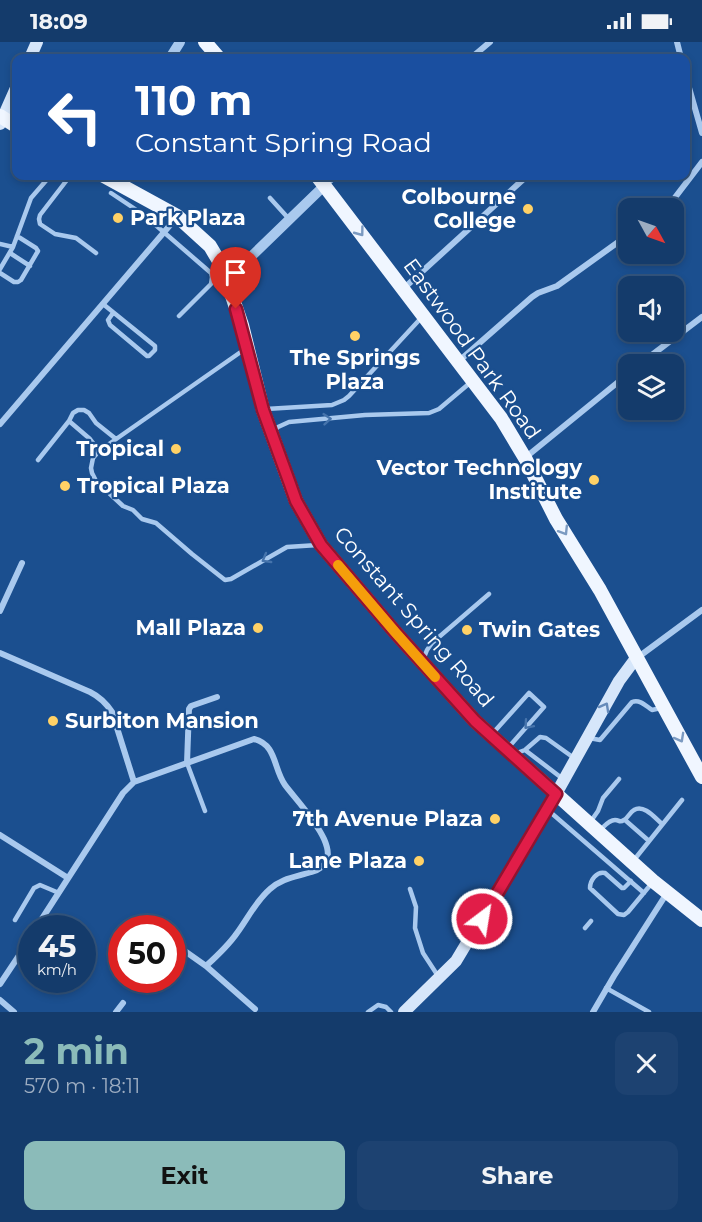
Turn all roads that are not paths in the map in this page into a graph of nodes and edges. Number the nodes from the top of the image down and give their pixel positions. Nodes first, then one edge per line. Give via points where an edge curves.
1 (490, 42) edge
2 (476, 54) edge
3 (690, 91) edge
4 (12, 96) edge
5 (1, 119) edge
6 (702, 133) edge
7 (702, 162) edge
8 (690, 178) edge
9 (47, 180) edge
10 (67, 180) edge
11 (111, 180) edge
12 (321, 180) edge
13 (523, 180) edge
14 (688, 180) edge
15 (111, 193) dead end
16 (270, 198) dead end
17 (675, 198) edge
18 (152, 202) junction
19 (144, 215) junction
20 (177, 216) junction
21 (289, 219) junction
22 (164, 232) junction
23 (17, 236) junction
24 (618, 242) edge
25 (0, 244) edge
26 (11, 250) junction
27 (96, 253) dead end
28 (30, 266) junction
29 (0, 271) edge
30 (229, 278) junction
31 (403, 289) junction
32 (103, 304) junction
33 (114, 313) junction
34 (424, 315) junction
35 (179, 316) dead end
36 (702, 317) edge
37 (247, 347) junction
38 (653, 354) edge
39 (459, 362) junction
40 (473, 381) junction
41 (618, 382) edge
42 (263, 410) junction
43 (69, 421) junction
44 (0, 424) edge
45 (272, 432) junction
46 (116, 439) junction
47 (99, 451) junction
48 (525, 458) junction
49 (38, 460) dead end
50 (321, 545) junction
51 (22, 563) dead end
52 (489, 594) dead end
53 (702, 610) edge
54 (0, 611) edge
55 (0, 653) edge
56 (636, 658) junction
57 (422, 663) junction
58 (218, 697) dead end
59 (664, 707) junction
60 (491, 735) junction
61 (587, 737) junction
62 (515, 751) junction
63 (575, 759) junction
64 (187, 763) junction
65 (702, 776) edge
66 (563, 779) junction
67 (620, 780) dead end
68 (134, 782) junction
69 (556, 794) junction
70 (682, 800) dead end
71 (547, 809) junction
72 (205, 811) dead end
73 (625, 820) junction
74 (662, 824) junction
75 (594, 828) junction
76 (0, 835) edge
77 (649, 841) junction
78 (632, 862) junction
79 (68, 879) junction
80 (631, 881) junction
81 (653, 881) junction
82 (410, 889) dead end
83 (644, 892) junction
84 (59, 893) junction
85 (668, 893) junction
86 (45, 915) edge
87 (15, 920) dead end
88 (702, 920) edge
89 (591, 921) dead end
90 (585, 927) dead end
91 (186, 952) edge
92 (18, 956) edge
93 (206, 966) junction
94 (439, 979) junction
95 (0, 982) edge
96 (606, 988) junction
97 (0, 1000) edge
98 (123, 1003) dead end
99 (255, 1009) dead end
100 (14, 1012) edge
101 (116, 1012) edge
102 (368, 1012) edge
103 (391, 1012) edge
104 (404, 1012) edge
105 (593, 1012) edge
106 (649, 1012) edge

1 - 2 street
3 - 6 street
4 - 5 main road
7 - 8 street
9 - 23 lane via 26,207
10 - 27 lane via 39,219 40,224 55,234 76,238
11 - 18 main road, Constant Spring Road
12 - 21 street
12 -> 31 main road, Eastwood Park Road
13 - 31 street
14 - 17 street
15 - 19 lane
16 - 21 lane
18 - 19 lane
18 - 20 main road, Constant Spring Road
19 - 22 lane
20 - 22 street
20 - 30 main road, Constant Spring Road via 210,246
21 - 30 street
22 - 32 street
22 - 35 lane via 212,277 211,284
23 - 26 lane
23 - 28 lane via 38,251
24 - 39 street via 557,286 532,297
25 - 26 lane
26 - 28 lane
26 - 29 lane
28 - 29 lane via 18,282
30 - 37 main road, Constant Spring Road
31 - 34 main road, Eastwood Park Road
32 - 33 lane
32 - 44 street
33 - 33 lane via 108,320 110,325 149,356 155,345
34 - 39 main road, Eastwood Park Road
34 - 42 lane via 344,400 332,405
36 - 38 street
37 - 42 main road, Constant Spring Road
37 - 46 lane
39 - 40 main road, Eastwood Park Road
45 -> 40 lane via 289,422 429,413
40 - 48 main road, Eastwood Park Road
41 - 48 street
42 - 45 main road, Constant Spring Road
43 - 46 lane via 75,411 87,411
43 - 47 lane
43 - 49 lane
45 - 50 main road, Constant Spring Road via 296,501
46 - 47 lane
50 -> 47 lane via 287,546 231,579 223,579 156,523 123,506 96,481 91,468
48 -> 56 main road, Eastwood Park Road
50 - 57 main road, Constant Spring Road
51 - 54 street
52 - 57 lane via 432,643
53 - 56 street
55 - 68 street via 90,692 106,703
56 - 59 main road, Eastwood Park Road
61 -> 56 main road
57 - 60 main road, Constant Spring Road
58 - 64 street via 189,709
59 - 61 lane via 652,710 636,700 600,740
59 -> 65 main road, Eastwood Park Road
60 - 62 main road, Constant Spring Road
60 -> 62 lane via 529,693 544,707
61 - 63 main road
62 - 63 lane via 540,737
62 - 66 lane
62 - 69 main road, Constant Spring Road
63 - 66 main road
64 - 68 street
64 - 72 lane
64 - 93 street via 260,740 270,750 278,773 312,819 328,849 320,869 284,879 261,897 231,942
66 - 69 main road
67 - 75 lane via 603,798
68 - 79 street
69 - 71 main road
69 - 75 main road, Constant Spring Road
70 - 74 lane
71 - 80 lane
71 - 94 main road via 456,961
73 - 74 lane via 641,808
73 - 75 lane
73 - 77 lane
74 - 77 lane
75 - 78 main road, Constant Spring Road
76 - 79 street
77 - 78 lane
78 - 81 main road, Constant Spring Road
79 - 84 street
80 - 83 lane
80 - 83 lane via 622,888 602,872 590,886 618,914 624,915
81 - 83 lane
81 - 85 main road, Constant Spring Road
82 - 94 lane via 423,953
84 - 86 street
84 - 87 lane via 40,885 34,888
85 - 88 main road, Constant Spring Road
85 - 96 street
89 - 90 lane
91 - 93 street
92 - 95 street
93 - 99 street
94 - 104 main road
96 - 105 street
96 - 106 lane
97 - 100 street
98 - 101 street
102 - 103 lane via 378,1005

